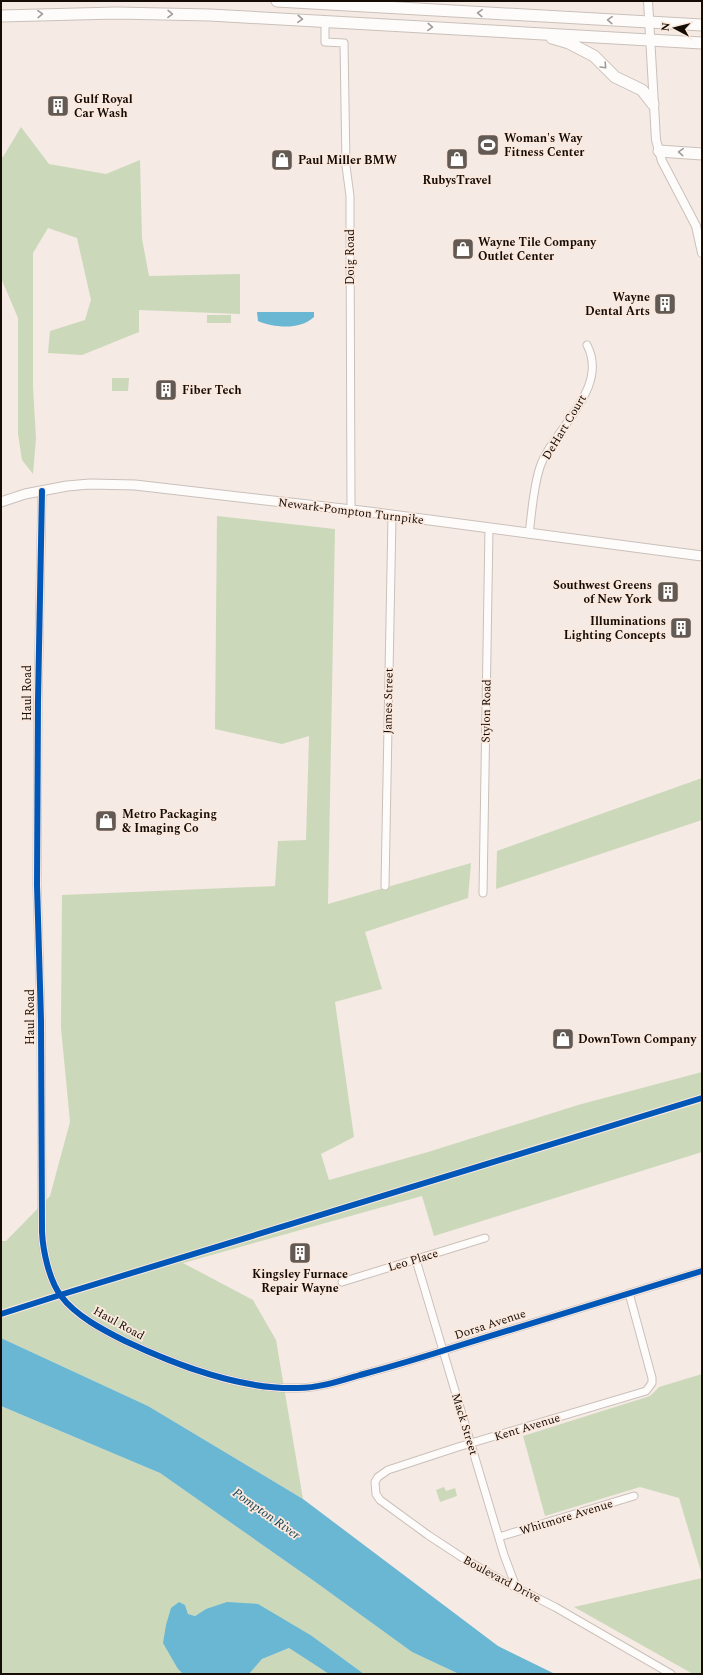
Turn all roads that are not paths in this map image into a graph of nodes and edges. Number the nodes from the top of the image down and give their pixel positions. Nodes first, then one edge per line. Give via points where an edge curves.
1 (277, 1) edge
2 (648, 1) edge
3 (357, 3) edge
4 (1, 16) edge
5 (324, 21) junction
6 (649, 22) junction
7 (702, 25) edge
8 (532, 32) junction
9 (650, 40) junction
10 (702, 43) edge
11 (653, 104) junction
12 (659, 151) junction
13 (702, 154) edge
14 (702, 254) edge
15 (587, 345) dead end
16 (42, 491) junction
17 (1, 502) edge
18 (351, 510) junction
19 (392, 515) junction
20 (489, 528) junction
21 (529, 534) junction
22 (702, 556) edge
23 (384, 886) dead end
24 (483, 893) dead end
25 (485, 1238) dead end
26 (416, 1260) junction
27 (702, 1271) edge
28 (342, 1282) dead end
29 (629, 1293) junction
30 (443, 1351) junction
31 (282, 1388) joint
32 (471, 1443) junction
33 (398, 1467) joint
34 (634, 1496) dead end
35 (499, 1537) junction
36 (516, 1587) junction
37 (671, 1674) edge

1 - 3 highway
2 - 6 street
6 -> 3 highway
4 -> 5 highway via 178,14
5 -> 8 highway
5 - 18 street, Doig Road via 325,42 344,43 346,166 350,211
6 - 7 highway
6 - 9 street
8 - 9 highway
8 -> 11 highway via 569,43 594,56 615,77 642,90
9 - 10 highway
9 - 11 street
11 - 12 street
13 -> 12 highway
12 - 14 street via 696,226
15 - 21 street, DeHart Court via 592,354 593,366 588,388 540,467
16 - 17 main road, Newark-Pompton Turnpike
16 - 18 main road, Newark-Pompton Turnpike via 90,484 135,485
16 - 31 street, Haul Road via 37,885 42,1020 42,1246 62,1298 99,1327 160,1357 202,1372 248,1384
18 - 19 main road, Newark-Pompton Turnpike
19 - 20 main road, Newark-Pompton Turnpike
19 - 23 street, James Street
20 - 21 main road, Newark-Pompton Turnpike
20 - 24 street, Stylon Road
21 - 22 main road, Newark-Pompton Turnpike
25 - 26 street, Leo Place
26 - 28 street, Leo Place
26 - 30 street, Mack Street
27 - 29 street, Dorsa Avenue
29 - 30 street, Dorsa Avenue
29 - 32 street, Kent Avenue via 652,1378 652,1383 646,1391
30 - 31 street, Dorsa Avenue via 338,1381 311,1387
30 - 32 street, Mack Street
32 - 33 street, Kent Avenue
32 - 35 street, Mack Street
33 - 36 street, Boulevard Drive via 383,1472 375,1482 376,1494 380,1500 466,1560
34 - 35 street, Whitmore Avenue
35 - 36 street, Mack Street
36 - 37 street, Boulevard Drive

